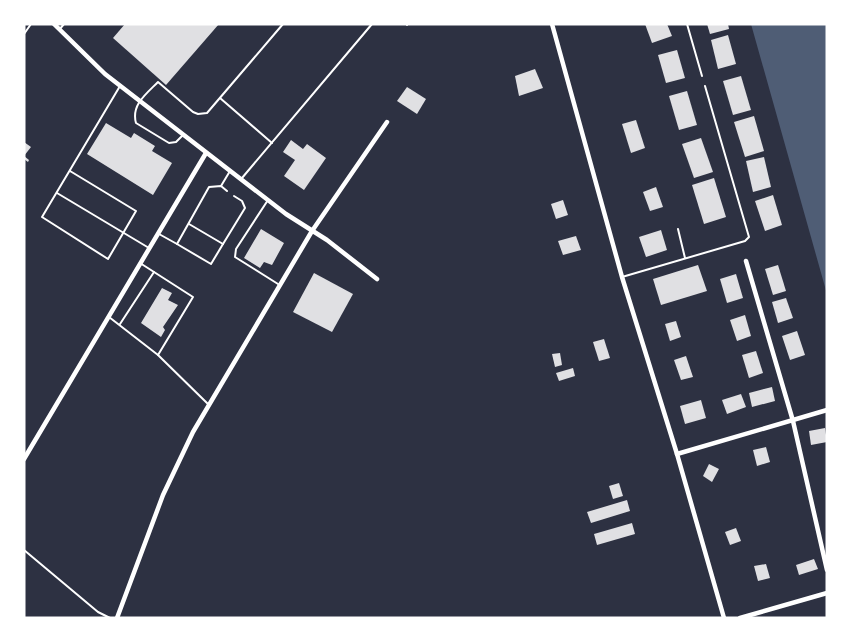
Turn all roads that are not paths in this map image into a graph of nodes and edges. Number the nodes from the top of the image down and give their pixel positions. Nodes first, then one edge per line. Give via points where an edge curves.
1 (31, 24) edge
2 (54, 24) edge
3 (64, 24) edge
4 (283, 24) edge
5 (372, 24) edge
6 (552, 24) edge
7 (687, 24) edge
8 (59, 30) junction
9 (24, 34) edge
10 (702, 76) dead end
11 (120, 86) junction
12 (705, 86) dead end
13 (220, 98) junction
14 (140, 101) junction
15 (387, 122) dead end
16 (183, 135) junction
17 (272, 143) junction
18 (206, 153) junction
19 (70, 171) junction
20 (230, 171) junction
21 (241, 179) junction
22 (221, 186) junction
23 (227, 191) dead end
24 (57, 193) junction
25 (234, 196) dead end
26 (268, 200) junction
27 (189, 224) junction
28 (678, 229) dead end
29 (312, 231) junction
30 (123, 232) junction
31 (158, 233) junction
32 (177, 244) junction
33 (223, 244) junction
34 (150, 248) junction
35 (685, 258) junction
36 (746, 261) dead end
37 (140, 263) junction
38 (154, 272) junction
39 (622, 277) junction
40 (377, 279) dead end
41 (280, 285) junction
42 (108, 316) junction
43 (120, 324) junction
44 (158, 355) junction
45 (208, 405) junction
46 (827, 410) edge
47 (793, 421) junction
48 (677, 454) junction
49 (24, 459) edge
50 (24, 550) edge
51 (827, 570) edge
52 (827, 593) edge
53 (110, 618) edge
54 (117, 618) edge
55 (724, 618) edge
56 (740, 618) edge

1 - 9 lane
2 - 8 street
3 - 8 lane
4 - 13 lane
5 - 17 lane
6 - 39 street
7 - 10 lane
8 - 11 street
11 - 14 street
11 - 19 lane
12 - 35 lane via 749,237
13 - 14 lane via 207,113 198,114 158,82
13 - 17 lane
14 - 16 street
14 - 16 lane via 134,116 141,127 169,143
15 - 29 street
16 - 18 street
17 - 21 lane
18 - 20 street
18 - 31 street
19 - 24 lane
19 - 30 lane via 136,211
20 - 21 street
20 - 22 lane
21 - 26 street
22 - 23 lane
22 - 27 lane via 209,187
24 - 30 lane
24 - 30 lane via 42,218 108,259
25 - 33 lane via 243,201 245,208
26 - 29 street
26 - 41 lane via 236,249 235,257
27 - 32 lane
27 - 33 lane
28 - 35 lane
29 - 40 street
29 - 41 street
30 - 34 lane
31 - 32 lane
31 - 34 street
32 - 33 lane via 211,264
34 - 37 street
35 - 39 lane
36 - 47 street
37 - 38 lane
37 - 42 street
38 - 43 lane
38 - 44 lane via 192,297
39 - 48 street
41 - 45 street
42 - 43 lane
42 - 49 street
43 - 44 lane
44 - 45 lane
45 - 54 street via 163,495
46 - 47 street
47 - 48 street
47 - 51 street
48 - 55 street
50 - 53 lane
52 - 56 street

